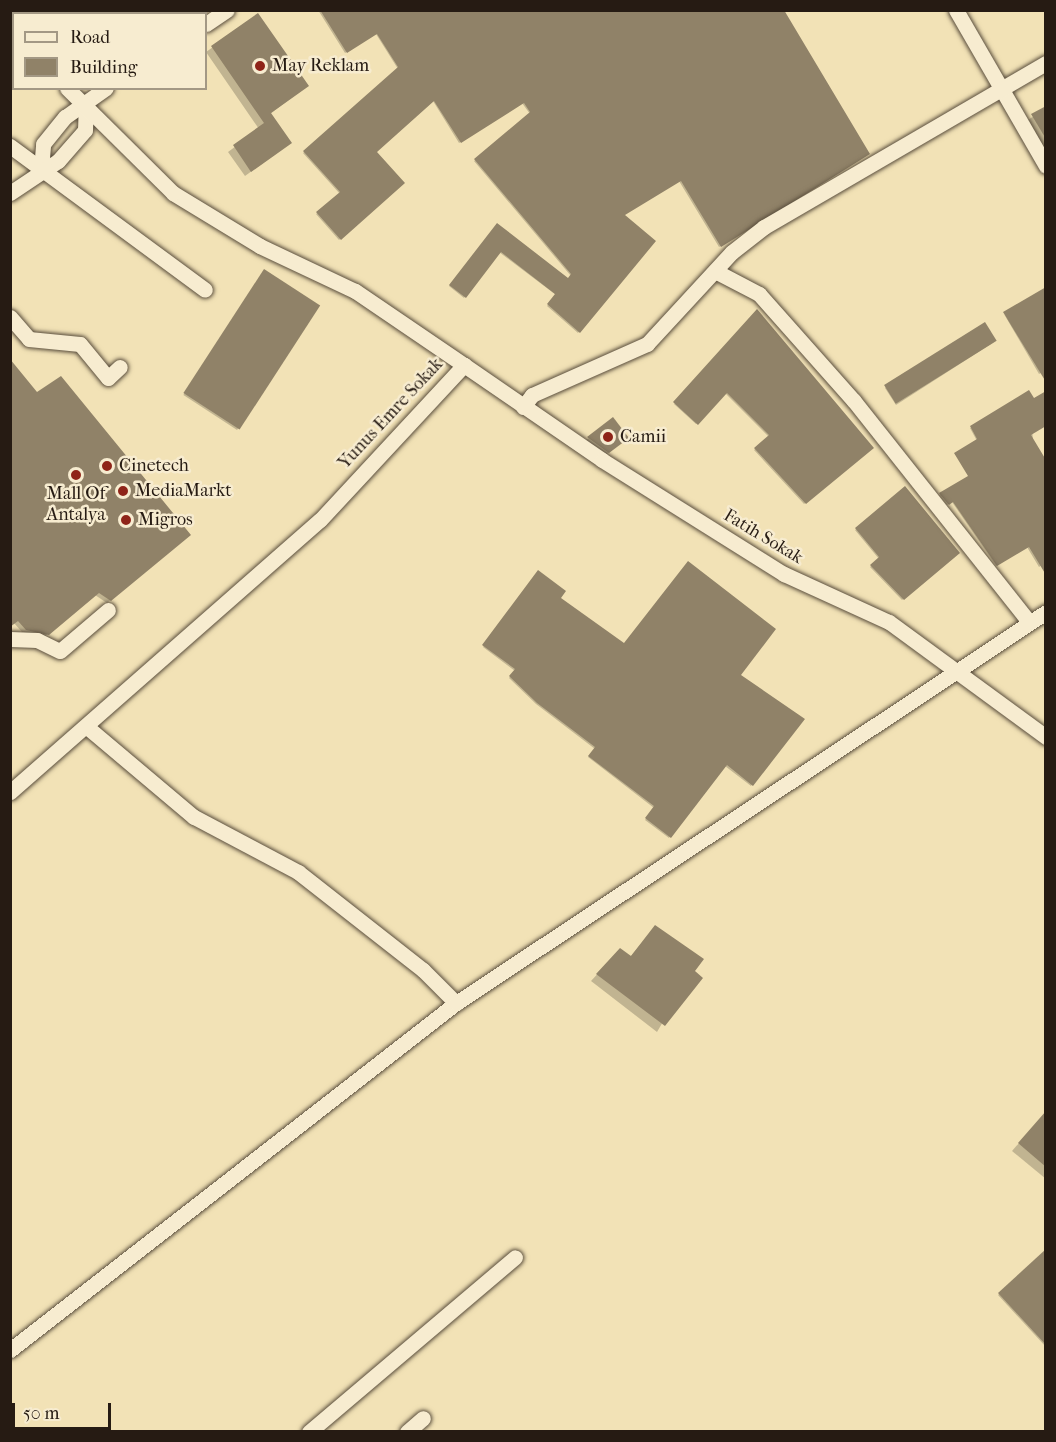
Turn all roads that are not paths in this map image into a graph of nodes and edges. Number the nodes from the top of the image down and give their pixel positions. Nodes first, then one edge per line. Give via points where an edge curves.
1 (227, 10) edge
2 (956, 10) edge
3 (207, 23) edge
4 (1046, 63) edge
5 (1000, 88) junction
6 (69, 90) edge
7 (104, 90) edge
8 (86, 105) junction
9 (10, 146) edge
10 (1046, 166) edge
11 (41, 169) junction
12 (10, 193) edge
13 (715, 271) junction
14 (205, 290) dead end
15 (10, 317) edge
16 (464, 365) junction
17 (120, 367) dead end
18 (523, 406) junction
19 (108, 610) dead end
20 (1046, 612) edge
21 (1029, 622) junction
22 (10, 639) edge
23 (959, 673) junction
24 (87, 727) junction
25 (1046, 737) edge
26 (10, 792) edge
27 (456, 1003) junction
28 (515, 1257) dead end
29 (10, 1350) edge
30 (423, 1418) dead end
31 (309, 1431) edge
32 (407, 1431) edge

1 - 3 street
2 - 5 street
4 - 5 street
5 - 10 street
5 - 13 street via 764,227
6 - 8 street, Yunus Emre Sokak
7 - 8 street
8 - 11 street via 65,117 43,144
8 - 11 street via 85,130 58,161
8 - 16 street, Yunus Emre Sokak via 173,193 260,246 355,291
9 - 11 street
11 - 12 street
11 - 14 street
13 - 18 street via 647,344 532,395
13 - 21 street via 759,294 854,401
15 - 17 street via 29,339 80,344 108,378
16 - 18 street, Fatih Sokak
16 - 24 street, Yunus Emre Sokak via 320,520
18 - 23 street, Fatih Sokak via 784,574 890,622
19 - 22 street via 60,651 37,640
20 - 21 street
21 - 23 street
23 - 25 street, Fatih Sokak
23 - 27 street via 805,769
24 - 26 street, Yunus Emre Sokak
24 - 27 street via 194,818 298,872 423,970
27 - 29 street
28 - 31 street
30 - 32 street

